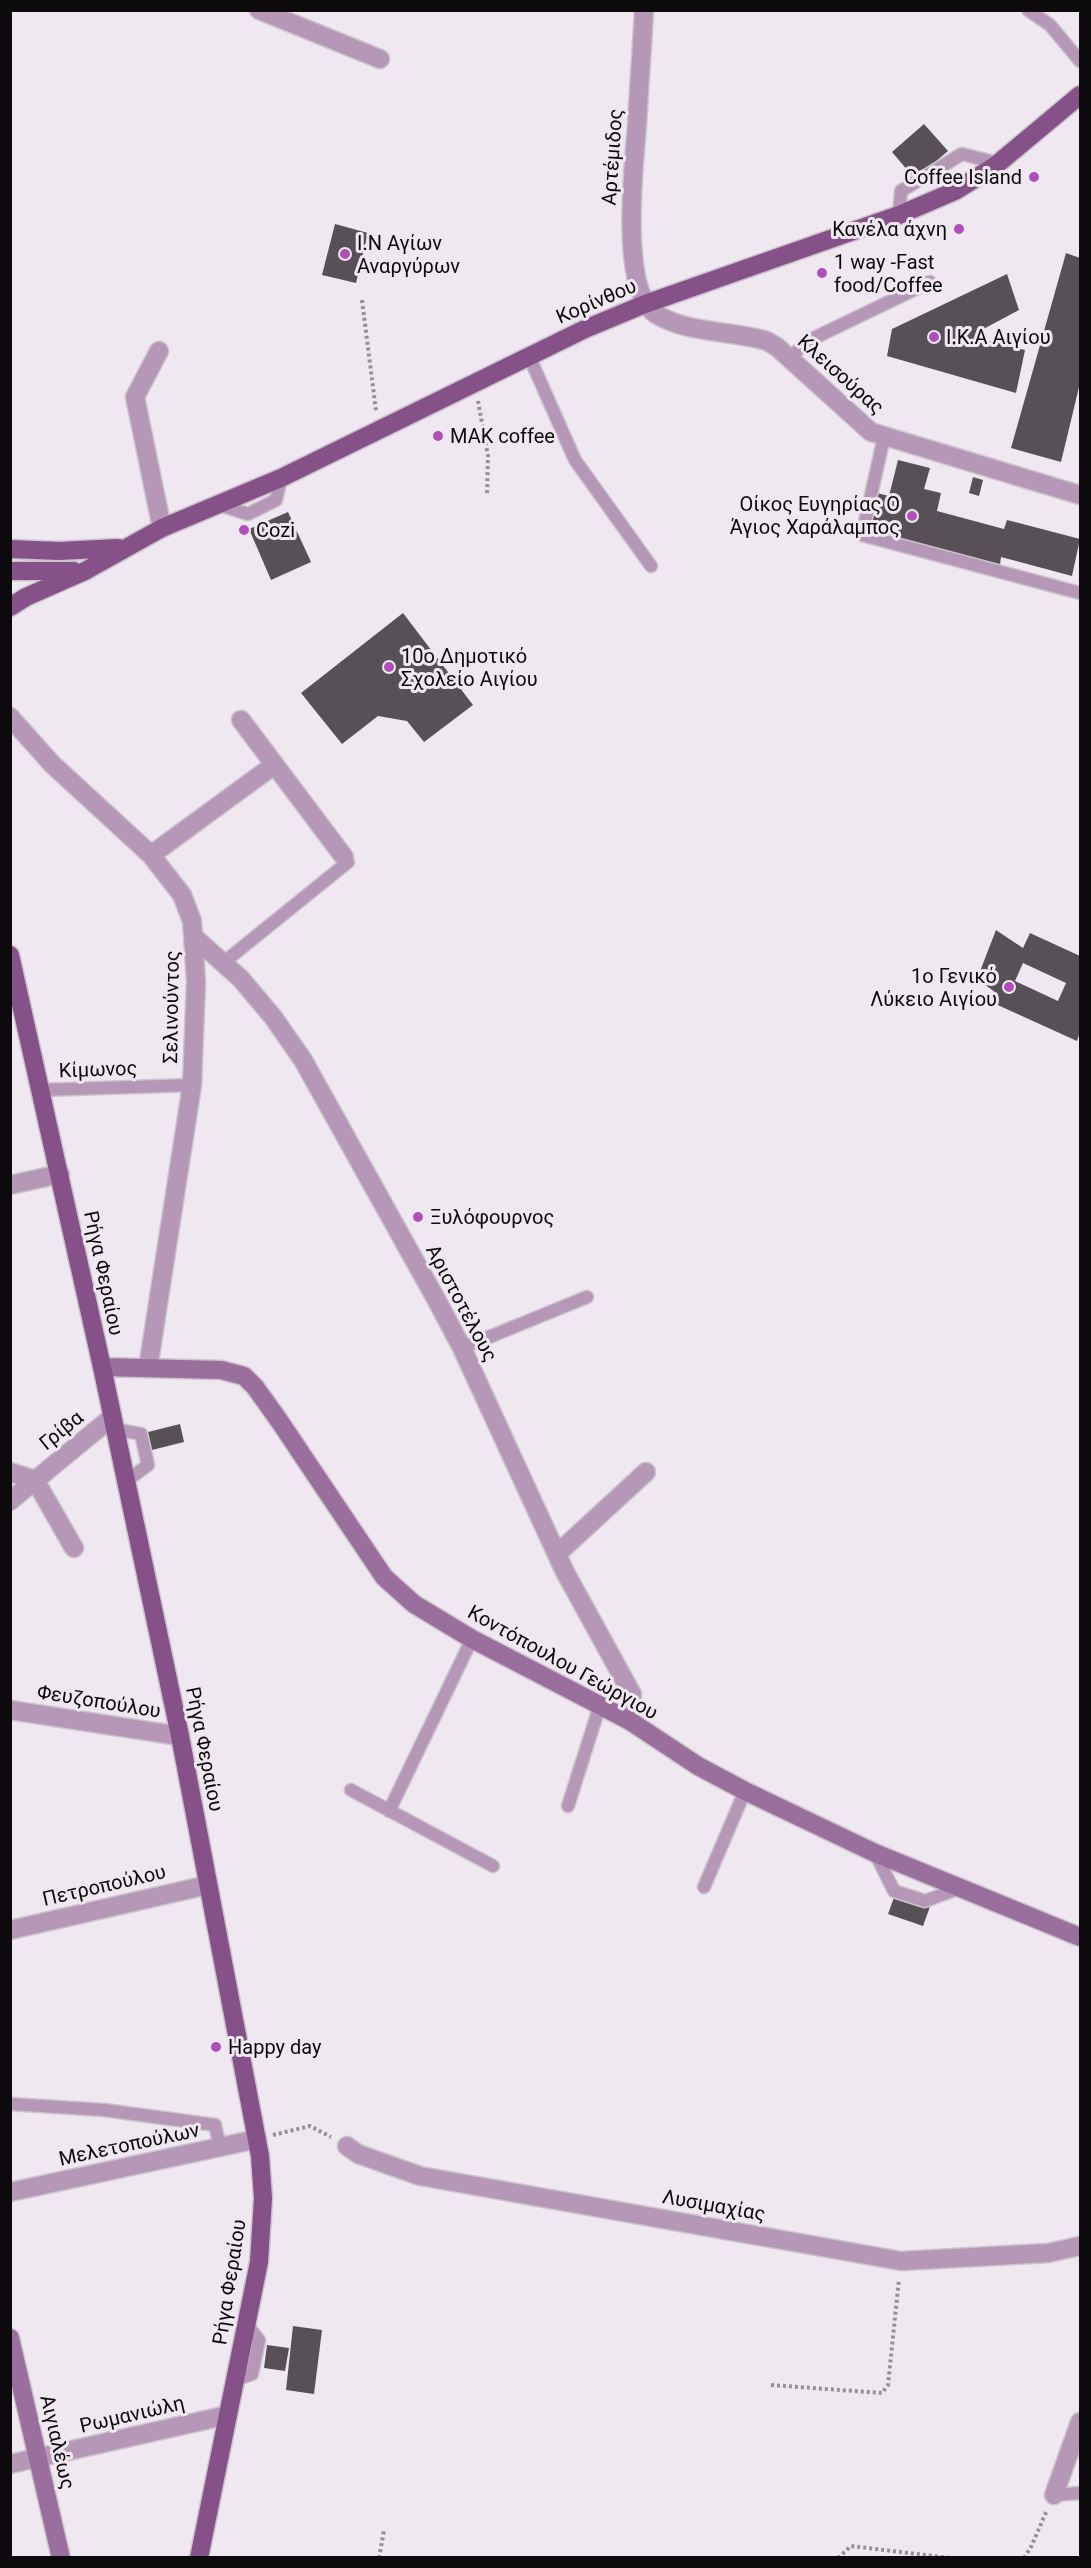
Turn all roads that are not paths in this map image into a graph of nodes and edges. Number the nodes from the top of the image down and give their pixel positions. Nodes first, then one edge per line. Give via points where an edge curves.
1 (259, 10) edge
2 (644, 10) edge
3 (1028, 10) edge
4 (380, 58) dead end
5 (1080, 61) edge
6 (1080, 95) edge
7 (998, 163) junction
8 (899, 215) junction
9 (930, 282) dead end
10 (645, 304) junction
11 (159, 351) dead end
12 (529, 356) junction
13 (789, 358) junction
14 (884, 436) junction
15 (1080, 495) edge
16 (162, 528) junction
17 (123, 548) junction
18 (10, 549) edge
19 (651, 566) dead end
20 (10, 571) edge
21 (85, 571) junction
22 (1080, 593) edge
23 (10, 607) edge
24 (10, 717) edge
25 (241, 720) dead end
26 (274, 765) junction
27 (152, 855) junction
28 (344, 857) joint
29 (195, 939) junction
30 (10, 955) edge
31 (223, 963) junction
32 (16, 1001) edge
33 (192, 1085) junction
34 (41, 1090) junction
35 (60, 1174) junction
36 (10, 1185) edge
37 (586, 1297) dead end
38 (462, 1348) junction
39 (102, 1367) junction
40 (148, 1368) junction
41 (113, 1424) junction
42 (10, 1472) edge
43 (646, 1472) dead end
44 (35, 1480) junction
45 (125, 1482) junction
46 (10, 1501) edge
47 (74, 1548) dead end
48 (557, 1554) junction
49 (472, 1639) junction
50 (600, 1705) junction
51 (10, 1710) edge
52 (630, 1722) junction
53 (180, 1736) junction
54 (351, 1790) dead end
55 (745, 1791) junction
56 (568, 1806) dead end
57 (389, 1812) junction
58 (875, 1853) junction
59 (493, 1866) dead end
60 (208, 1885) junction
61 (704, 1887) dead end
62 (960, 1888) junction
63 (10, 1930) edge
64 (1080, 1936) edge
65 (10, 2104) edge
66 (258, 2139) junction
67 (347, 2146) road end
68 (219, 2147) junction
69 (10, 2193) edge
70 (1080, 2246) edge
71 (10, 2338) edge
72 (228, 2415) junction
73 (1080, 2422) edge
74 (38, 2458) junction
75 (10, 2464) edge
76 (1080, 2493) edge
77 (1054, 2495) joint
78 (61, 2558) edge
79 (199, 2558) edge

1 - 4 street
2 - 10 street, Αρτέμιδος via 631,223 637,282
3 - 5 lane via 1050,25
6 - 7 main road, Κορίνθου
7 - 8 main road, Κορίνθου via 955,191
7 - 8 lane via 962,154 901,191
8 - 10 main road, Κορίνθου
9 - 13 lane via 810,340
10 - 12 main road, Κορίνθου
10 - 13 street, Κλεισούρας via 656,314 683,325 766,341
11 - 16 street via 135,397
12 - 16 main road, Κορίνθου via 282,478
12 - 19 lane via 575,460
13 - 14 street, Κλεισούρας via 871,432
14 - 15 street, Κλεισούρας
14 - 22 lane via 861,535
16 - 17 main road, Κορίνθου
17 - 18 main road, Κορίνθου
17 - 21 main road, Κορίνθου
20 - 21 main road
21 - 23 main road, Κορίνθου
24 - 27 street, Σελινούντος via 52,764
25 - 26 street
26 - 27 street
26 - 28 street
27 - 29 street, Σελινούντος via 187,906
28 - 31 lane via 348,862
29 - 31 street, Αριστοτέλους
29 - 33 street, Σελινούντος
30 - 32 main road, Ρήγα Φεραίου
31 - 38 street, Αριστοτέλους via 273,1017 303,1060
32 - 34 main road, Ρήγα Φεραίου
33 - 34 lane, Κίμωνος
33 - 40 street, Σελινούντος
34 - 35 main road, Ρήγα Φεραίου
35 - 36 street
35 - 39 main road, Ρήγα Φεραίου
37 - 38 lane
38 - 48 street, Αριστοτέλους
39 - 40 main road, Κοντόπουλου Γεώργιου
39 - 41 main road, Ρήγα Φεραίου
40 - 49 main road, Κοντόπουλου Γεώργιου via 221,1370 244,1376 278,1419 384,1577 414,1604
41 - 44 street, Γρίβα
41 - 45 main road, Ρήγα Φεραίου
41 - 45 lane via 141,1434 146,1455 148,1465
42 - 44 street
43 - 48 street
44 - 46 street, Γρίβα
44 - 47 street
45 - 53 main road, Ρήγα Φεραίου
48 - 52 street, Αριστοτέλους via 632,1694
49 - 50 main road, Κοντόπουλου Γεώργιου
49 - 57 lane
50 - 52 main road, Κοντόπουλου Γεώργιου
50 - 56 lane
51 - 53 street, Φευζοπούλου
52 - 55 main road, Κοντόπουλου Γεώργιου
53 - 60 main road, Ρήγα Φεραίου
54 - 57 lane
55 - 58 main road, Κοντόπουλου Γεώργιου
55 - 61 lane
57 - 59 lane
58 - 62 main road, Κοντόπουλου Γεώργιου
58 - 62 lane via 894,1891 925,1901
60 - 63 street, Πετροπούλου
60 - 66 main road, Ρήγα Φεραίου
62 - 64 main road, Κοντόπουλου Γεώργιου
65 - 68 lane via 104,2110 215,2125
66 - 68 street, Μελετοπούλων
66 - 72 main road, Ρήγα Φεραίου via 261,2239
67 - 70 street, Λυσιμαχίας via 358,2154 420,2176 901,2261 1048,2253
68 - 69 street, Μελετοπούλων
71 - 74 main road, Αιγιαλέως
72 - 74 street, Ρωμανιώλη
72 - 79 main road, Ρήγα Φεραίου
73 - 77 street
74 - 75 street, Ρωμανιώλη
74 - 78 main road, Αιγιαλέως
76 - 77 lane

